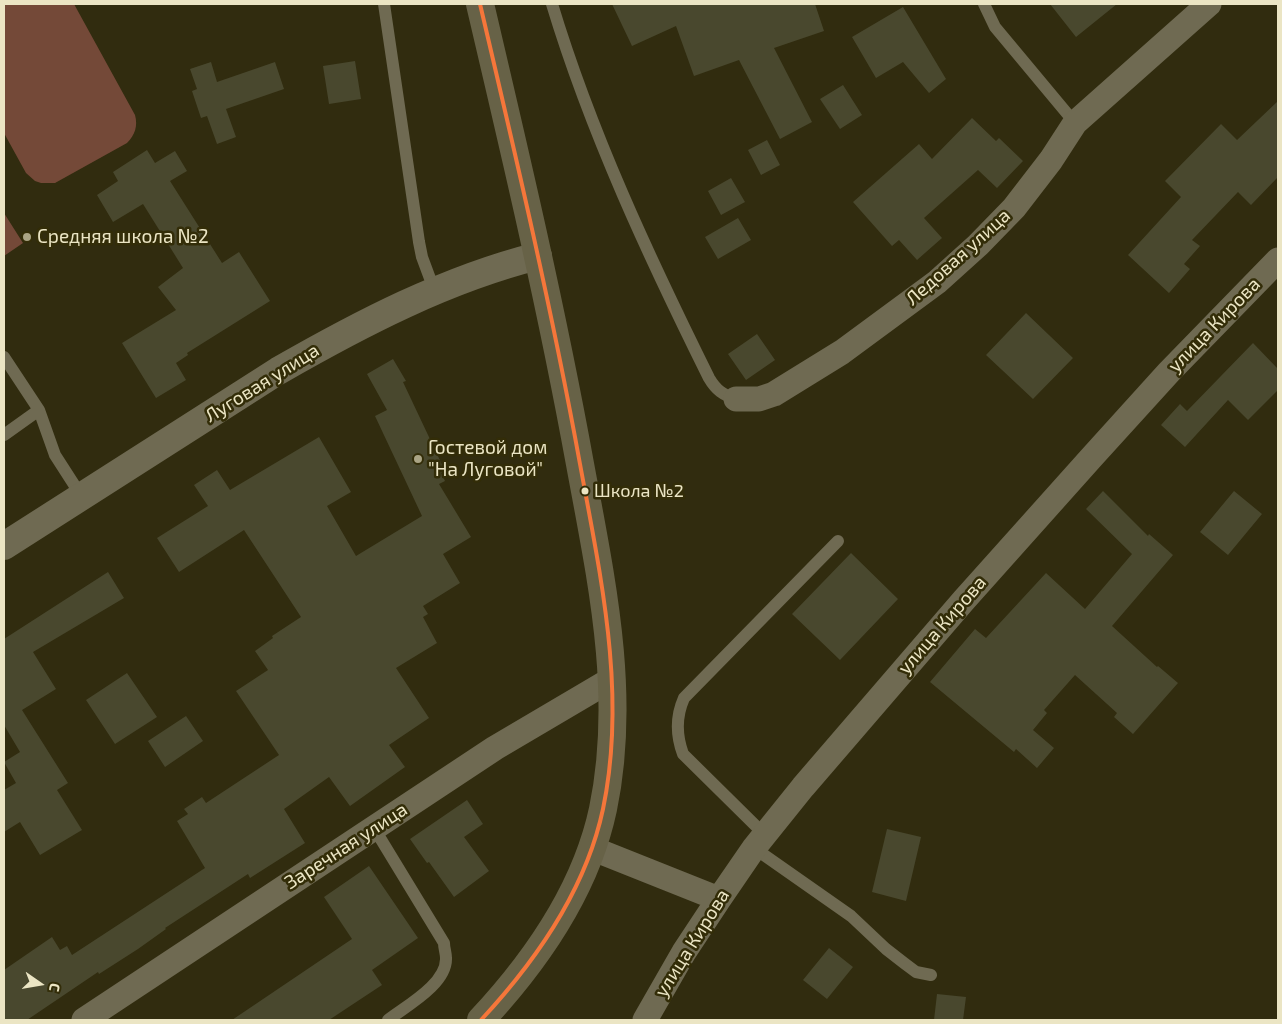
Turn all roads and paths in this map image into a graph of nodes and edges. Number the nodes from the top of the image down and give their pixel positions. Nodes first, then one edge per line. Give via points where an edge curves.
1 (384, 4) edge
2 (480, 4) edge
3 (552, 4) edge
4 (984, 4) edge
5 (1209, 4) edge
6 (1075, 123) junction
7 (538, 256) junction
8 (1278, 260) edge
9 (435, 292) junction
10 (4, 357) edge
11 (736, 399) joint
12 (39, 410) junction
13 (4, 435) edge
14 (82, 497) junction
15 (838, 541) dead end
16 (4, 546) edge
17 (612, 680) junction
18 (374, 828) junction
19 (759, 841) junction
20 (591, 848) junction
21 (719, 899) junction
22 (931, 975) dead end
23 (84, 1020) edge
24 (388, 1020) edge
25 (481, 1020) edge
26 (645, 1020) edge

1 - 9 lane via 418,242
2 - 7 main road
3 - 11 lane via 589,110 670,300 708,378 724,395
4 - 6 lane via 995,27
5 - 6 street, Ледовая улица
6 - 11 street, Ледовая улица via 1014,208 937,282 842,352 774,394 760,399
7 - 9 street, Луговая улица via 467,277
7 - 17 main road via 599,563
8 - 19 street, улица Кирова via 1084,465 854,727
9 - 14 street, Луговая улица via 324,345 278,371
10 - 12 lane
12 - 13 lane
12 - 14 lane via 55,455
14 - 16 street, Луговая улица
15 - 19 lane via 684,698 680,708 678,740 683,754
17 - 18 street, Заречная улица via 495,748
17 - 20 main road via 611,749 602,811
18 - 23 street, Заречная улица
18 - 24 lane via 444,943 446,960 434,986
19 - 21 street, улица Кирова
19 - 22 lane via 904,963 916,972
20 - 21 street
20 - 25 main road via 579,880 543,943
21 - 26 street, улица Кирова

